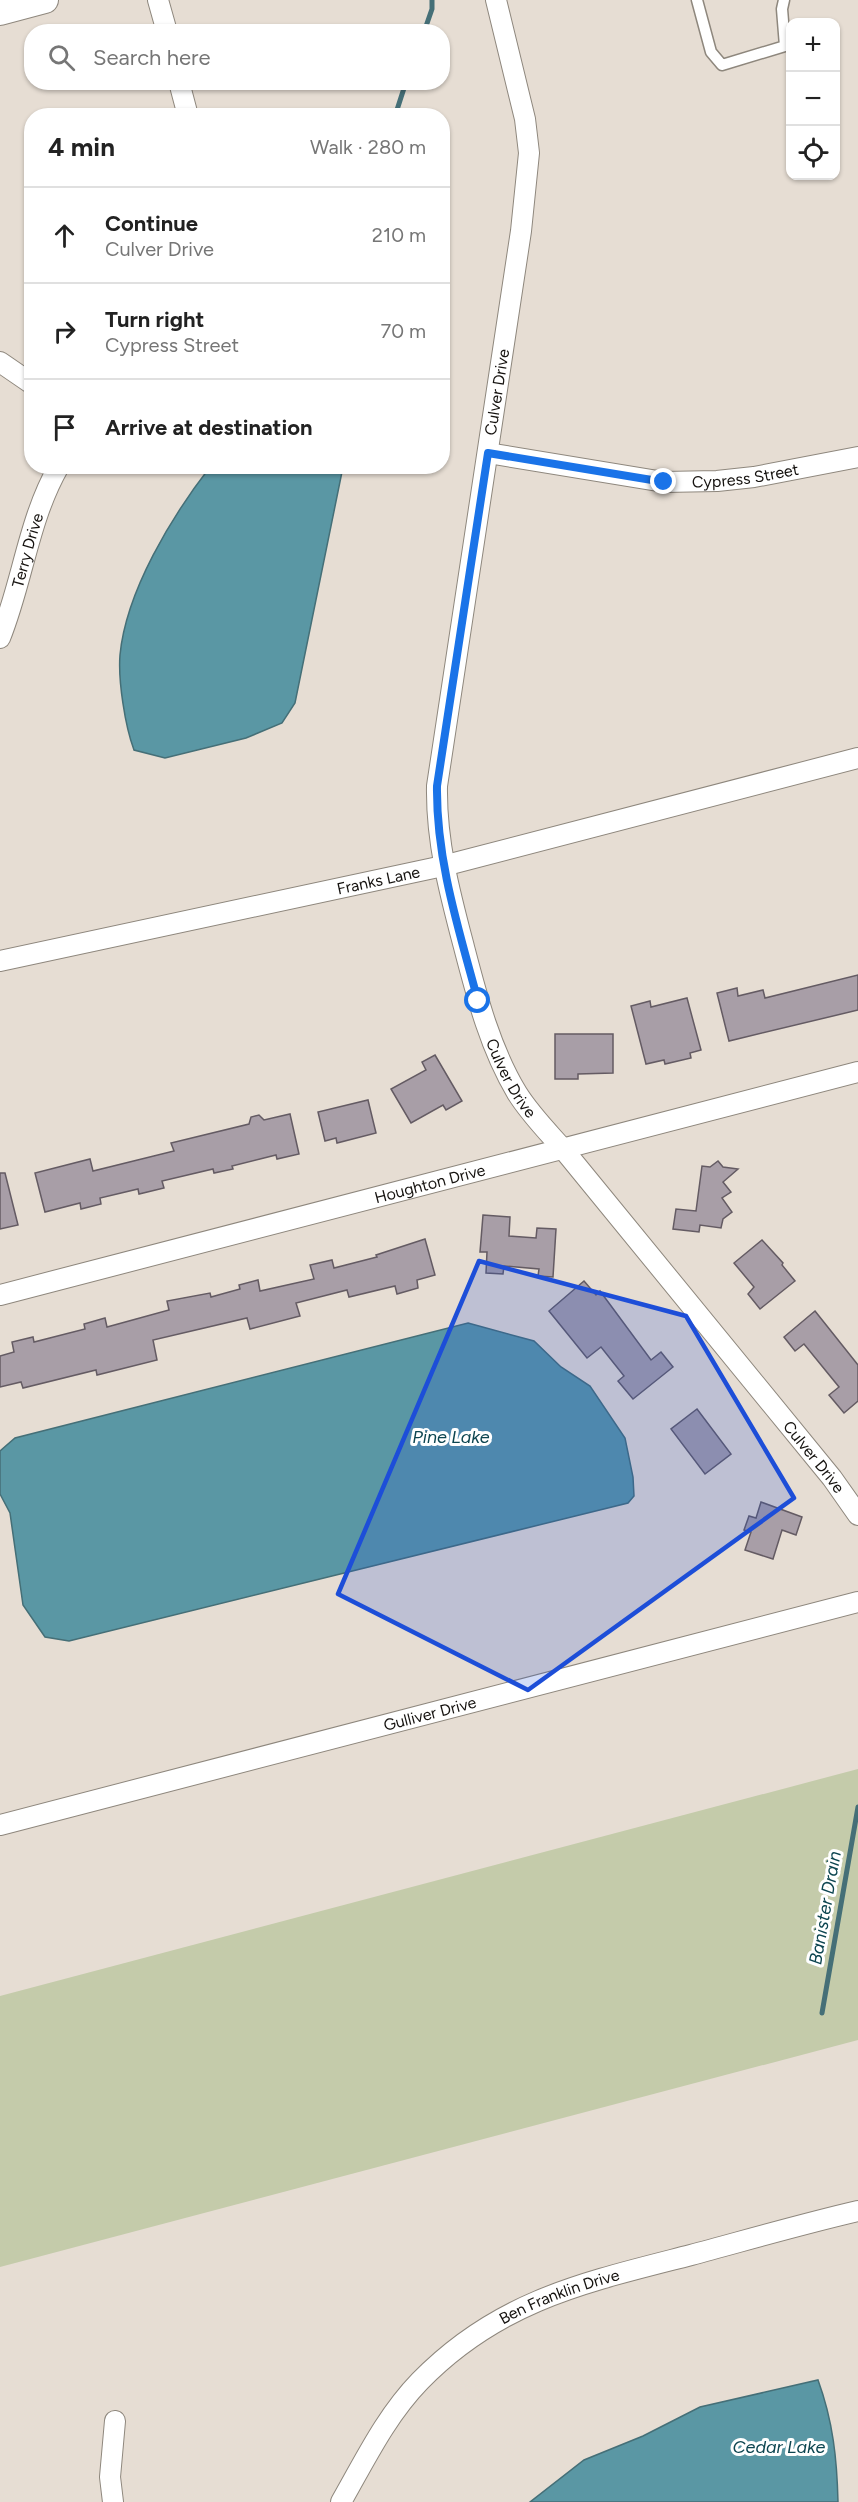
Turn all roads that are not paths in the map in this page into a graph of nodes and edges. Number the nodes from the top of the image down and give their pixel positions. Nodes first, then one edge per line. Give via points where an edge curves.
1 (45, 0) edge
2 (159, 0) edge
3 (496, 0) edge
4 (697, 0) edge
5 (784, 0) edge
6 (0, 12) edge
7 (165, 24) edge
8 (181, 90) edge
9 (186, 108) edge
10 (0, 363) edge
11 (24, 379) edge
12 (488, 453) junction
13 (858, 457) edge
14 (56, 474) edge
15 (0, 638) edge
16 (858, 758) edge
17 (443, 866) junction
18 (0, 961) edge
19 (858, 1072) edge
20 (563, 1149) junction
21 (0, 1295) edge
22 (858, 1515) edge
23 (858, 1602) edge
24 (0, 1825) edge
25 (858, 2211) edge
26 (115, 2421) dead end
27 (113, 2502) edge
28 (340, 2502) edge

1 - 6 street
2 - 7 street
3 - 12 street, Culver Drive via 525,119 529,153
4 - 5 lane via 711,52 722,65 785,46
8 - 9 street
10 - 11 street
12 - 13 street, Cypress Street via 688,483 754,477
12 - 17 street, Culver Drive via 437,786
14 - 15 street, Terry Drive via 35,517 22,577
16 - 17 street, Franks Lane
17 - 18 street, Franks Lane
17 - 20 street, Culver Drive via 478,1001 506,1072 528,1110
19 - 20 street, Houghton Drive
20 - 21 street, Houghton Drive
20 - 22 street, Culver Drive
23 - 24 street, Gulliver Drive
25 - 28 street, Ben Franklin Drive via 574,2287 524,2305 484,2327 442,2360 398,2408
26 - 27 street via 110,2477

